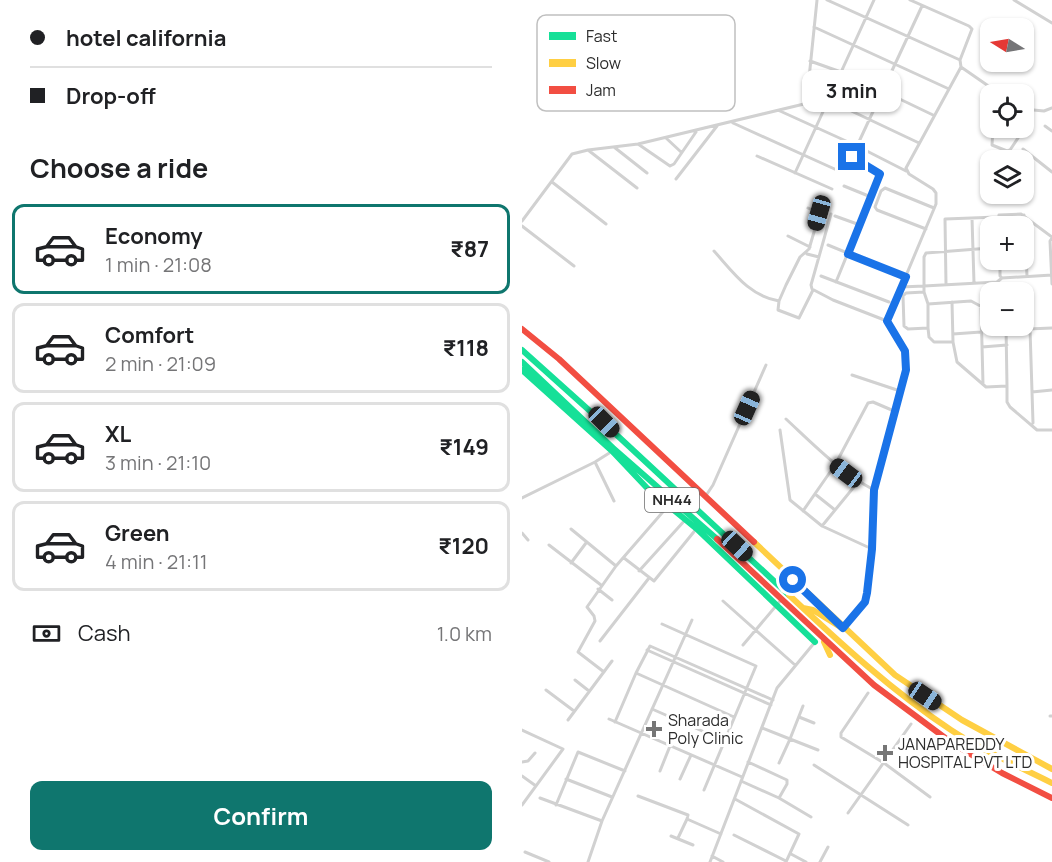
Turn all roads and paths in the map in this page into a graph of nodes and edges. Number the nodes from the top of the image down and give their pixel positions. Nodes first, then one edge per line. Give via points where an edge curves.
1 (817, 0) edge
2 (827, 0) edge
3 (874, 0) edge
4 (910, 0) edge
5 (1014, 0) edge
6 (922, 5) junction
7 (866, 18) junction
8 (1052, 23) edge
9 (814, 27) junction
10 (907, 36) junction
11 (854, 46) junction
12 (810, 60) junction
13 (960, 60) junction
14 (894, 64) junction
15 (961, 67) junction
16 (841, 72) junction
17 (986, 84) edge
18 (949, 89) junction
19 (807, 90) junction
20 (883, 91) junction
21 (829, 100) junction
22 (1052, 108) edge
23 (779, 110) junction
24 (1034, 110) edge
25 (933, 116) junction
26 (869, 119) junction
27 (731, 123) junction
28 (717, 126) junction
29 (1045, 126) dead end
30 (816, 127) junction
31 (697, 131) junction
32 (1052, 131) edge
33 (666, 138) junction
34 (992, 138) edge
35 (1018, 138) edge
36 (919, 143) junction
37 (638, 144) junction
38 (613, 146) junction
39 (857, 146) junction
40 (1023, 149) dead end
41 (588, 150) junction
42 (681, 153) junction
43 (804, 155) junction
44 (757, 156) dead end
45 (852, 157) dead end
46 (839, 171) dead end
47 (906, 171) junction
48 (1052, 172) edge
49 (647, 173) dead end
50 (795, 173) junction
51 (676, 179) dead end
52 (552, 182) junction
53 (844, 186) dead end
54 (637, 188) dead end
55 (832, 189) dead end
56 (871, 197) junction
57 (822, 205) dead end
58 (808, 208) dead end
59 (934, 208) junction
60 (819, 213) junction
61 (1024, 215) joint
62 (999, 216) edge
63 (972, 218) junction
64 (980, 218) edge
65 (522, 221) edge
66 (606, 224) dead end
67 (860, 225) junction
68 (522, 226) edge
69 (926, 229) junction
70 (788, 236) dead end
71 (1052, 237) edge
72 (828, 245) dead end
73 (810, 247) junction
74 (972, 249) junction
75 (980, 249) edge
76 (714, 251) dead end
77 (945, 251) junction
78 (806, 254) junction
79 (848, 254) junction
80 (819, 257) junction
81 (574, 266) dead end
82 (1000, 270) edge
83 (1026, 270) edge
84 (1052, 275) edge
85 (821, 276) dead end
86 (1027, 276) junction
87 (906, 277) junction
88 (1002, 278) junction
89 (836, 282) junction
90 (974, 283) junction
91 (946, 284) junction
92 (1052, 285) edge
93 (924, 286) junction
94 (901, 288) junction
95 (813, 290) junction
96 (924, 292) junction
97 (779, 301) junction
98 (889, 302) dead end
99 (952, 302) junction
100 (928, 304) junction
101 (980, 306) edge
102 (887, 321) junction
103 (928, 328) junction
104 (1052, 328) edge
105 (522, 329) edge
106 (1034, 329) edge
107 (980, 332) edge
108 (953, 334) junction
109 (982, 336) edge
110 (1006, 336) edge
111 (1030, 336) edge
112 (953, 342) junction
113 (1007, 345) junction
114 (982, 347) junction
115 (522, 350) edge
116 (522, 362) edge
117 (766, 365) dead end
118 (522, 370) edge
119 (852, 375) dead end
120 (983, 384) junction
121 (1007, 386) junction
122 (1052, 390) edge
123 (900, 391) junction
124 (1032, 392) junction
125 (894, 411) junction
126 (786, 419) dead end
127 (1033, 425) junction
128 (780, 430) dead end
129 (1052, 430) edge
130 (613, 451) junction
131 (595, 462) junction
132 (835, 465) junction
133 (858, 482) junction
134 (874, 490) junction
135 (815, 494) junction
136 (705, 497) junction
137 (522, 498) edge
138 (614, 501) dead end
139 (668, 506) junction
140 (835, 510) junction
141 (803, 511) junction
142 (686, 519) junction
143 (822, 526) junction
144 (697, 528) junction
145 (571, 529) dead end
146 (522, 533) edge
147 (528, 540) dead end
148 (586, 543) junction
149 (549, 545) dead end
150 (872, 549) junction
151 (624, 558) junction
152 (571, 562) junction
153 (616, 566) junction
154 (639, 571) junction
155 (649, 579) junction
156 (793, 580) junction
157 (601, 585) junction
158 (598, 589) junction
159 (784, 590) junction
160 (612, 600) dead end
161 (723, 601) dead end
162 (780, 602) junction
163 (802, 608) junction
164 (692, 620) dead end
165 (662, 624) dead end
166 (843, 628) junction
167 (756, 630) junction
168 (685, 634) junction
169 (823, 639) junction
170 (600, 641) dead end
171 (815, 642) joint
172 (743, 645) dead end
173 (830, 655) dead end
174 (673, 659) junction
175 (612, 661) dead end
176 (795, 665) junction
177 (604, 672) junction
178 (636, 673) junction
179 (710, 673) junction
180 (708, 678) junction
181 (575, 680) dead end
182 (662, 685) junction
183 (746, 689) junction
184 (546, 690) dead end
185 (589, 691) junction
186 (868, 693) dead end
187 (744, 694) junction
188 (772, 700) junction
189 (771, 705) junction
190 (803, 706) dead end
191 (652, 709) junction
192 (574, 711) junction
193 (734, 717) junction
194 (799, 717) junction
195 (609, 719) dead end
196 (568, 720) dead end
197 (615, 722) junction
198 (814, 723) dead end
199 (911, 724) dead end
200 (762, 728) junction
201 (522, 730) edge
202 (641, 733) junction
203 (790, 739) junction
204 (724, 741) junction
205 (670, 746) junction
206 (818, 750) dead end
207 (536, 753) dead end
208 (690, 754) junction
209 (522, 762) edge
210 (748, 762) junction
211 (779, 763) dead end
212 (884, 763) junction
213 (715, 765) junction
214 (814, 765) dead end
215 (1052, 769) edge
216 (625, 771) junction
217 (660, 771) dead end
218 (522, 776) edge
219 (566, 779) junction
220 (680, 779) dead end
221 (742, 779) junction
222 (1052, 783) edge
223 (536, 786) junction
224 (704, 790) dead end
225 (862, 795) junction
226 (638, 796) dead end
227 (613, 797) junction
228 (930, 797) dead end
229 (540, 798) dead end
230 (779, 798) junction
231 (1052, 798) edge
232 (735, 799) junction
233 (522, 805) edge
234 (556, 805) junction
235 (848, 813) dead end
236 (812, 817) dead end
237 (687, 819) junction
238 (602, 821) junction
239 (908, 825) dead end
240 (721, 834) junction
241 (734, 835) dead end
242 (671, 836) dead end
243 (678, 838) junction
244 (693, 844) dead end
245 (828, 848) dead end
246 (525, 852) dead end
247 (791, 854) junction
248 (712, 856) junction
249 (541, 860) edge
250 (549, 862) edge
251 (588, 862) edge
252 (710, 862) edge
253 (723, 862) edge
254 (786, 862) edge
255 (806, 862) edge
256 (820, 862) edge

1 - 9 street
2 - 7 street
3 - 7 street
4 - 6 street
5 - 8 street
6 - 10 street
6 - 13 street via 971,27
7 - 10 street
7 - 11 street
9 - 11 street
9 - 12 street
10 - 13 street
10 - 14 street
11 - 14 street
11 - 16 street
12 - 16 street
12 - 19 street
13 - 15 street
14 - 18 street
14 - 20 street
15 - 17 street
15 - 18 street
16 - 21 street
18 - 25 street
19 - 21 street
19 - 23 street via 804,104
20 - 25 street
20 - 26 street
21 - 26 street
21 - 30 street
22 - 24 street
23 - 27 street
23 - 30 street
25 - 36 street
26 - 36 street
26 - 39 street
27 - 28 street
27 - 43 street
28 - 31 street
28 - 51 street
29 - 32 street
30 - 39 street
30 - 43 street
31 - 33 street
31 - 42 street
33 - 37 street
33 - 42 street
34 - 35 street via 992,145 1007,151
36 - 47 street
37 - 38 street
37 - 42 street via 668,166
38 - 41 street
38 - 49 street
39 - 47 street
40 - 48 street
41 - 52 street via 572,154
41 - 54 street
43 - 46 street
43 - 50 street
44 - 50 street
45 - 56 street via 880,173
47 - 59 street via 933,189
50 - 55 street
52 - 65 street
52 - 66 street
53 - 56 street
56 - 67 street
57 - 60 street
58 - 60 street
59 - 69 street
59 - 69 street via 885,188 881,191 877,210
60 - 73 street
61 - 62 street
61 - 71 street
63 - 64 street
63 - 74 street
63 - 77 street via 945,219
67 - 79 street
67 - 80 street via 833,215
68 - 81 street
69 - 87 street
70 - 73 street
71 - 84 street
72 - 79 street
73 - 78 street
74 - 75 street
74 - 77 street
74 - 90 street
76 - 97 street via 750,290
77 - 91 street
77 - 93 street via 928,252 924,257
78 - 80 street
78 - 97 street via 800,257
79 - 87 street
79 - 89 street
80 - 95 street
82 - 88 street
83 - 86 street
84 - 86 street
84 - 92 street
85 - 89 street
86 - 88 street
87 - 94 street
88 - 90 street via 998,282
89 - 98 street
90 - 91 street
91 - 93 street
93 - 94 street
93 - 96 street
94 - 102 street
95 - 97 street via 799,318 780,312
95 - 102 street
96 - 100 street
96 - 103 street via 904,294 904,326
99 - 100 street
99 - 101 street via 971,301
99 - 108 street
100 - 103 street
102 - 123 street via 905,351 906,370
103 - 112 street via 931,340
104 - 106 street
105 - 136 main road
107 - 108 street
108 - 112 street
109 - 114 street
110 - 113 street
111 - 124 street
112 - 120 street via 957,362
113 - 114 street
113 - 121 street
114 - 120 street
115 - 159 main road, NH44 via 591,409
116 - 130 main road, NH44
117 - 136 street
118 - 130 main road
119 - 123 street
120 - 121 street via 989,388
121 - 127 street via 1008,405
122 - 124 street
123 - 125 street
124 - 127 street
125 - 132 street via 868,403
125 - 134 street
126 - 132 street
127 - 129 street via 1038,430
128 - 141 street via 790,500
130 - 131 street
130 - 139 main road
130 - 162 main road, NH44
131 - 137 street
131 - 138 street
132 - 133 street
132 - 135 street
133 - 134 street
133 - 140 street
134 - 150 street
135 - 140 street
135 - 141 street
136 - 156 main road
139 - 142 main road
139 - 151 street
140 - 143 street
141 - 143 street
142 - 144 main road
142 - 154 street
143 - 150 street
144 - 155 street via 655,580
144 - 162 main road
145 - 148 street
146 - 147 street
148 - 152 street
148 - 153 street
149 - 152 street
150 - 166 street via 865,602
151 - 153 street
151 - 154 street
152 - 157 street
153 - 157 street
154 - 155 street
155 - 170 street
156 - 159 main road
156 - 166 main road
157 - 158 street
158 - 160 street
158 - 177 street via 587,607 594,616 594,625 578,652
159 - 163 main road, NH44
161 - 167 street
162 - 167 street
162 - 169 main road, NH44
162 - 171 main road
163 - 166 main road via 813,610
163 - 222 main road, NH44 via 928,715
164 - 168 street
165 - 168 street
166 - 215 main road via 928,699
167 - 172 street
167 - 176 street
168 - 174 street
168 - 183 street via 756,666
169 - 173 main road
169 - 231 main road, NH44 via 874,685 952,743
171 - 176 street
174 - 178 street via 647,650
174 - 179 street
174 - 180 street
174 - 182 street
175 - 177 street
176 - 188 street
177 - 185 street
178 - 182 street
178 - 197 street
179 - 180 street
179 - 183 street
180 - 187 street
181 - 185 street
182 - 191 street
182 - 193 street
183 - 187 street
183 - 188 street
184 - 192 street
185 - 192 street
186 - 212 street via 840,735
187 - 189 street
187 - 193 street
188 - 189 street
189 - 200 street
190 - 194 street
191 - 202 street
191 - 204 street
192 - 196 street
193 - 204 street
194 - 198 street
194 - 203 street
195 - 197 street
197 - 202 street
199 - 212 street
200 - 203 street
200 - 210 street
201 - 223 street via 563,749
202 - 205 street
202 - 216 street
203 - 206 street
203 - 211 street
204 - 213 street
205 - 208 street
205 - 217 street
207 - 209 street
208 - 213 street
208 - 220 street
210 - 221 street
210 - 230 street via 787,780
212 - 225 street
212 - 228 street
213 - 221 street
213 - 224 street
214 - 225 street
216 - 219 street via 578,752
216 - 227 street
218 - 223 street
219 - 227 street
219 - 234 street
221 - 230 street
221 - 232 street
223 - 233 street
225 - 235 street
225 - 239 street
226 - 237 street via 688,815
227 - 238 street
229 - 234 street
230 - 236 street
232 - 240 street
232 - 247 street via 799,834
234 - 238 street
237 - 240 street
237 - 243 street
238 - 251 street
240 - 248 street
241 - 254 street
242 - 243 street
243 - 244 street
245 - 256 street
246 - 249 street
247 - 254 street
247 - 255 street
248 - 252 street
248 - 253 street
249 - 250 street

